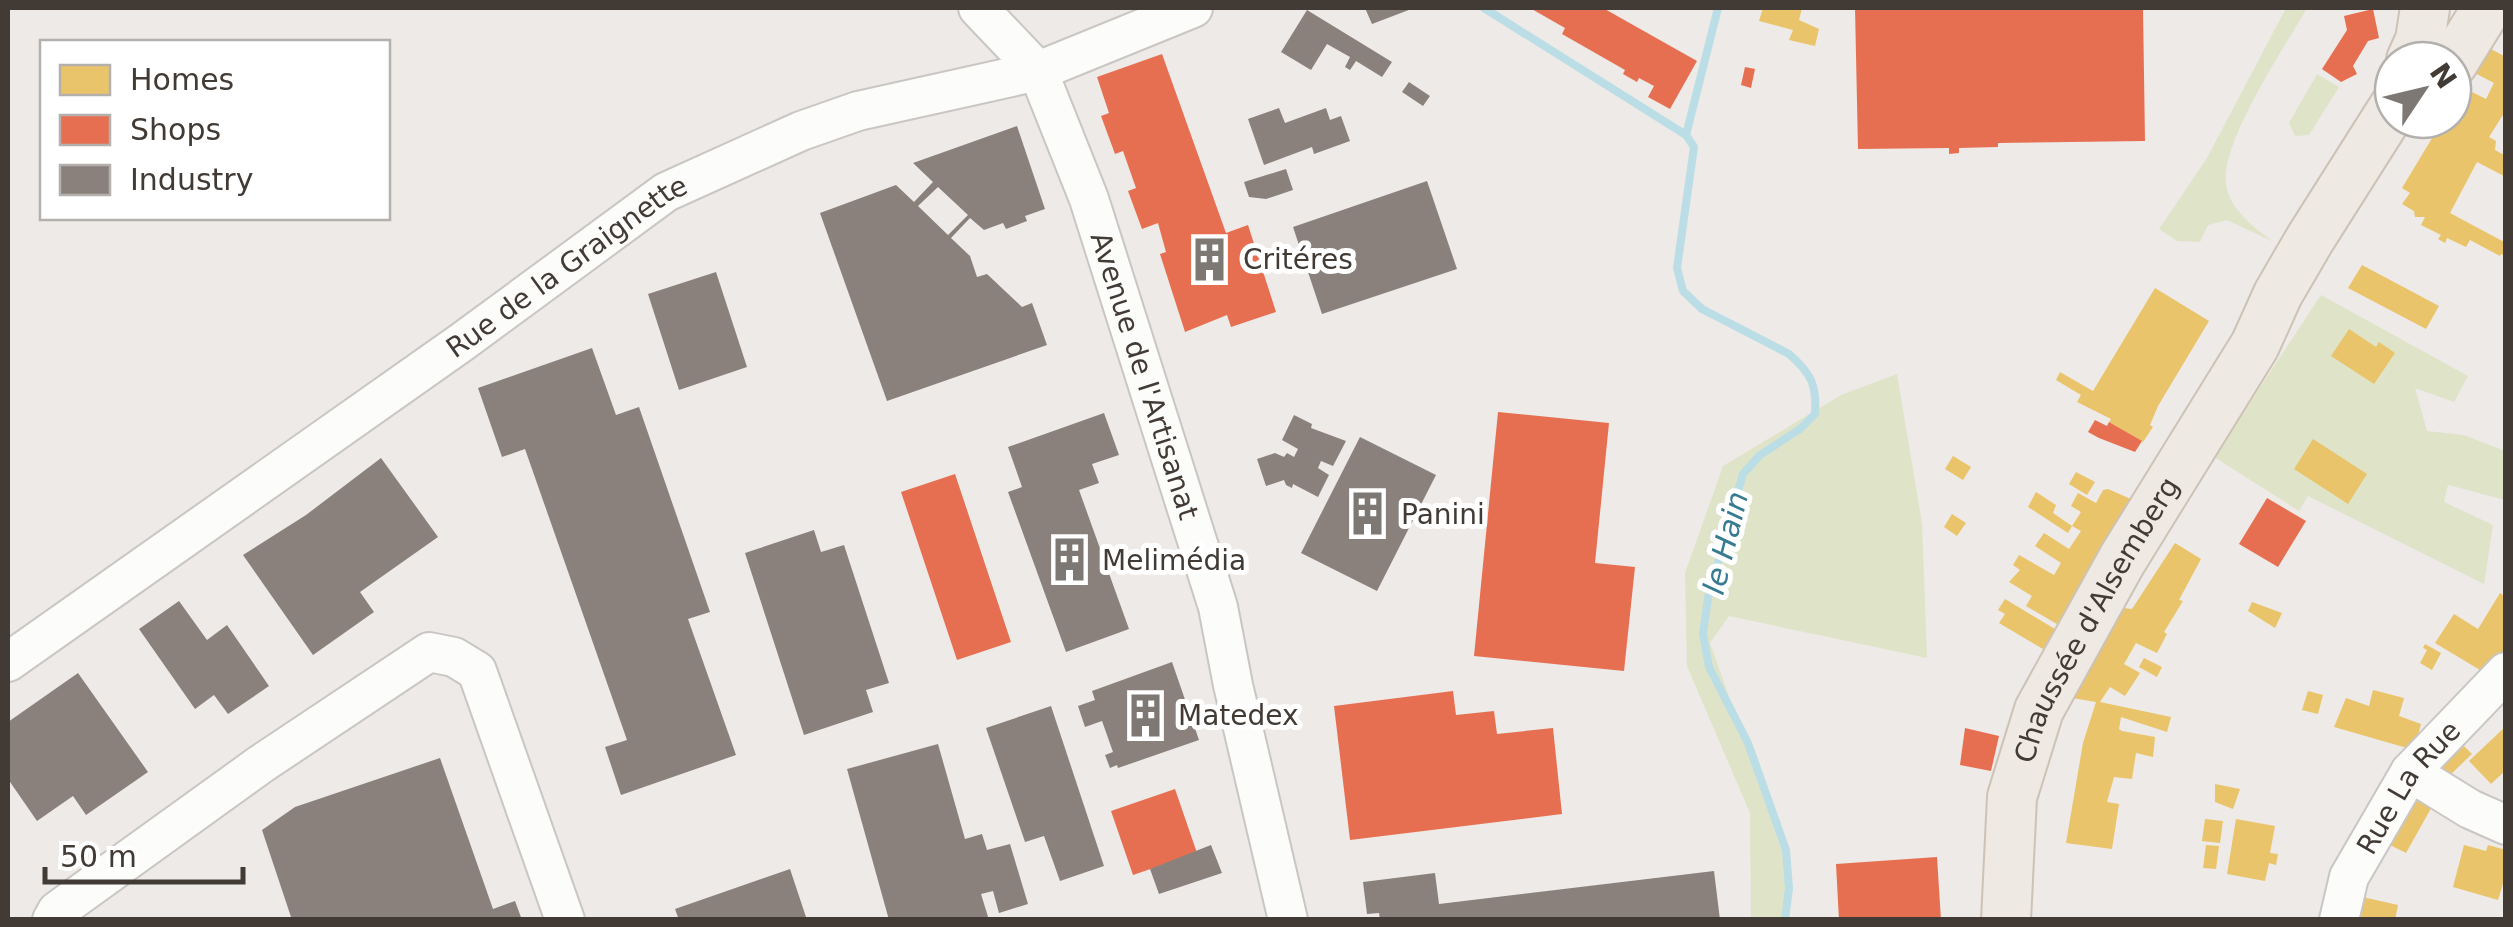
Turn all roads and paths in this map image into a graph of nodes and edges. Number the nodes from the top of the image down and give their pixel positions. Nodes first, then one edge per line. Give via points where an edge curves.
1 (978, 8) edge
2 (1193, 8) edge
3 (2425, 8) edge
4 (2458, 8) edge
5 (2487, 8) edge
6 (2420, 40) edge
7 (2440, 40) edge
8 (2467, 40) edge
9 (1038, 71) junction
10 (2373, 140) edge
11 (2402, 140) edge
12 (2255, 344) junction
13 (8, 662) edge
14 (2506, 672) edge
15 (2410, 772) junction
16 (2506, 824) edge
17 (52, 920) edge
18 (565, 920) edge
19 (1288, 920) edge
20 (2006, 920) edge
21 (2338, 920) edge

1 - 9 street
2 - 9 street, Rue de la Graignette
3 - 6 main road
4 - 7 main road
5 - 8 main road
9 - 13 street, Rue de la Graignette via 858,111 666,192
9 - 19 street, Avenue de l'Artisanat via 1089,200 1218,608
10 - 12 main road, Chaussée d'Alsemberg via 2286,280
11 - 12 main road, Chaussée d'Alsemberg via 2293,302
12 - 20 main road, Chaussée d'Alsemberg via 2039,710 2012,797
14 - 15 street, Rue La Rue
15 - 16 street
15 - 21 street, Rue La Rue via 2349,876
17 - 18 street via 261,764 429,652 477,671

